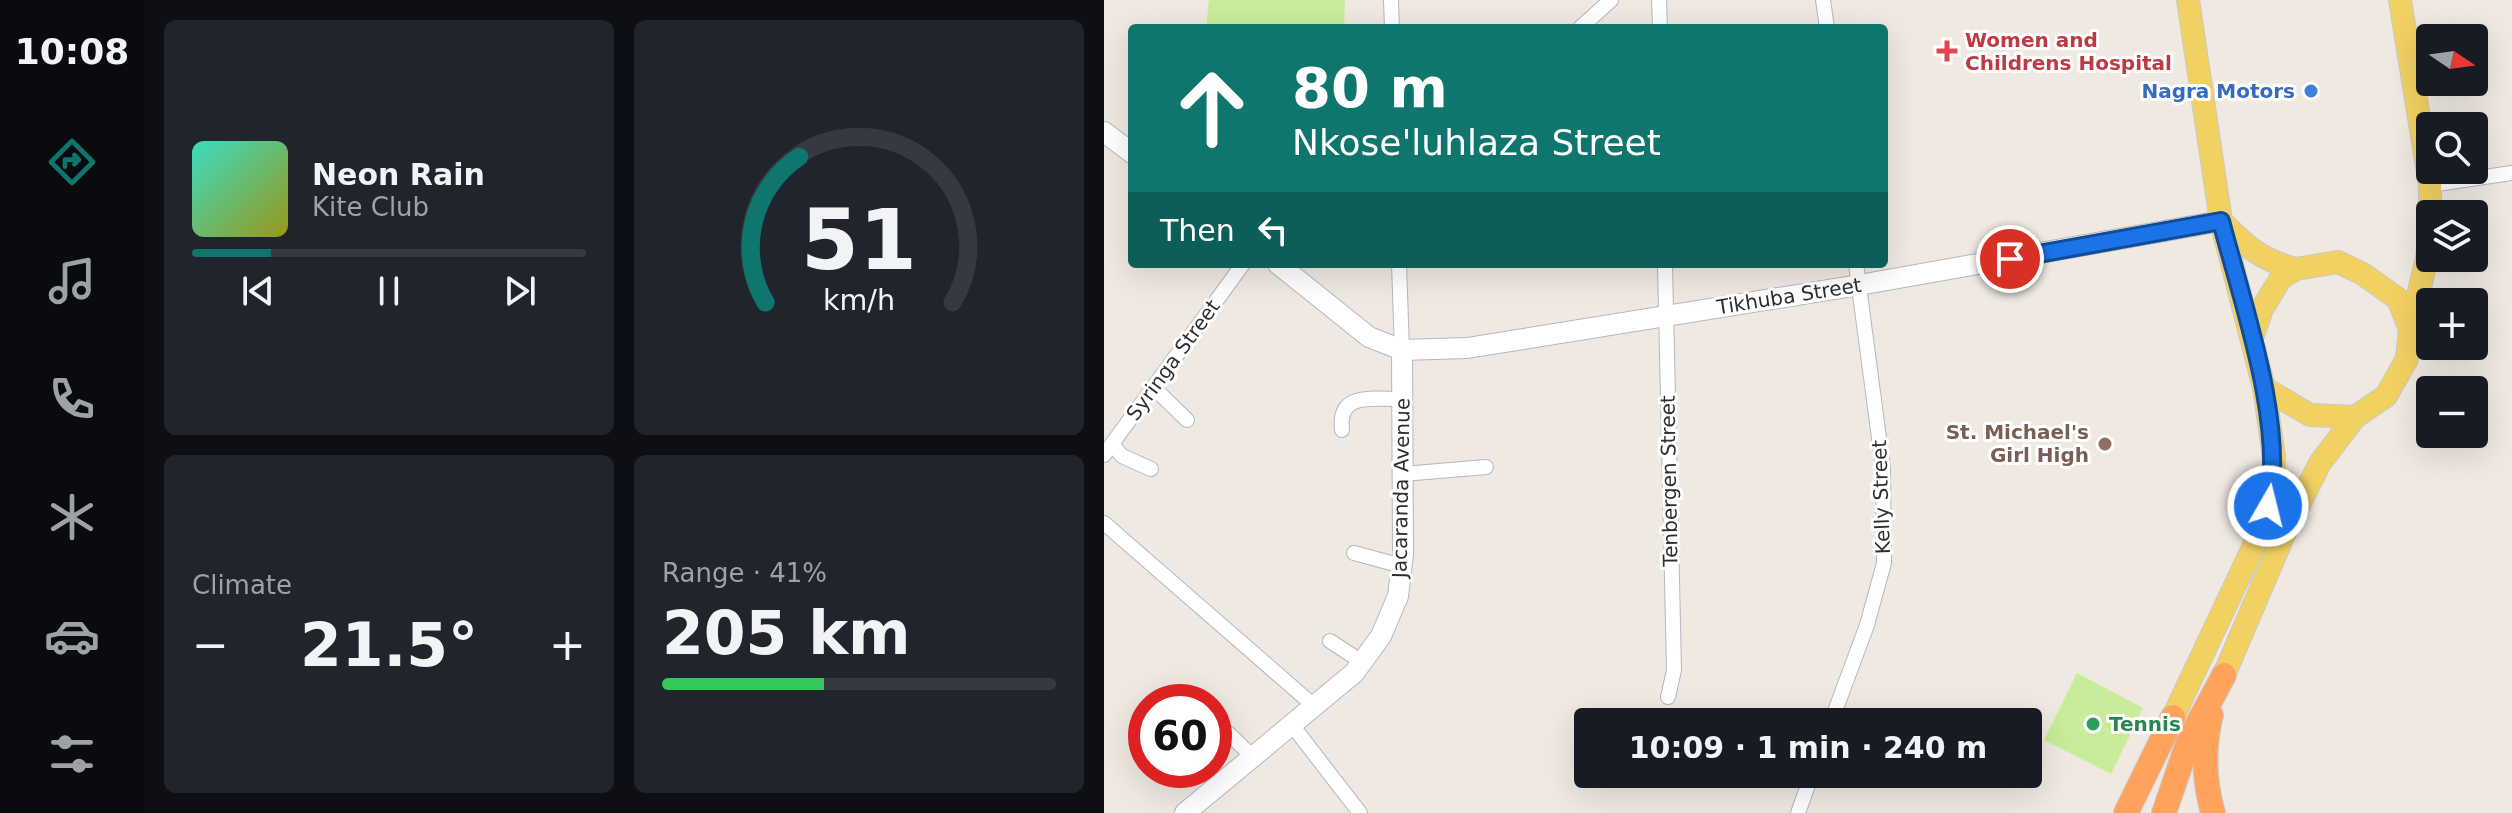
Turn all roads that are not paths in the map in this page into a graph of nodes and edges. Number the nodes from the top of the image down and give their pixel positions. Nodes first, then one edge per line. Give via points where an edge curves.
1 (1391, 0) edge
2 (1611, 0) edge
3 (1659, 0) edge
4 (1823, 0) edge
5 (2188, 0) edge
6 (2400, 0) edge
7 (1392, 24) edge
8 (1584, 24) edge
9 (1660, 24) edge
10 (1826, 24) edge
11 (1104, 132) edge
12 (1128, 150) edge
13 (2512, 173) edge
14 (2430, 185) junction
15 (2430, 200) edge
16 (2221, 221) junction
17 (1240, 268) edge
18 (1283, 268) edge
19 (1399, 268) edge
20 (1665, 268) edge
21 (1857, 268) edge
22 (2296, 269) junction
23 (2424, 272) edge
24 (1859, 285) junction
25 (1665, 315) junction
26 (2410, 329) junction
27 (2252, 338) junction
28 (1402, 350) junction
29 (1153, 387) junction
30 (2264, 388) junction
31 (1402, 399) junction
32 (2355, 417) junction
33 (1187, 420) dead end
34 (1342, 430) dead end
35 (1108, 449) edge
36 (1486, 467) dead end
37 (1151, 469) dead end
38 (1403, 474) junction
39 (1104, 523) edge
40 (1354, 553) dead end
41 (1402, 566) junction
42 (1330, 641) dead end
43 (1362, 662) junction
44 (2224, 675) junction
45 (1668, 697) dead end
46 (1313, 705) junction
47 (1836, 708) edge
48 (2173, 717) junction
49 (1292, 725) junction
50 (1232, 737) edge
51 (1253, 757) junction
52 (1807, 788) edge
53 (1185, 813) edge
54 (1360, 813) edge
55 (1798, 813) edge
56 (2126, 813) edge
57 (2141, 813) edge
58 (2164, 813) edge
59 (2213, 813) edge

1 - 7 street
2 - 8 street
3 - 9 street
4 - 10 street
5 - 16 main road
6 - 14 main road
11 - 12 street
13 - 14 street
14 - 15 main road
16 - 22 main road via 2255,253
16 - 24 street, Tikhuba Street
16 - 27 main road
17 - 29 street, Syringa Street
18 - 28 street via 1369,337
19 - 28 street, Jacaranda Avenue
20 - 25 street, Tenbergen Street
21 - 24 street, Kelly Street
22 - 26 main road via 2338,262 2363,274 2398,299
22 - 27 main road via 2270,293
23 - 26 main road
24 - 25 street, Tikhuba Street
24 - 47 street, Kelly Street via 1883,468 1884,563
25 - 28 street, Tikhuba Street via 1467,348
25 - 45 street, Tenbergen Street via 1674,670
26 - 32 main road via 2407,359 2396,382 2386,396
27 - 30 main road
28 - 31 street, Jacaranda Avenue
29 - 33 street
29 - 35 street, Syringa Street
30 - 32 main road via 2310,415
30 - 48 main road via 2274,457 2268,506
31 - 34 street via 1359,399 1347,405 1340,418
31 - 38 street, Jacaranda Avenue
32 - 44 main road via 2320,463
35 - 37 street
36 - 38 street
38 - 41 street, Jacaranda Avenue
39 - 46 street
40 - 41 street
41 - 43 street, Jacaranda Avenue via 1398,596 1381,636
42 - 43 street
43 - 46 street, Jacaranda Avenue
44 - 58 highway via 2189,740
44 - 59 highway via 2206,738
46 - 49 street, Jacaranda Avenue
48 - 56 highway
48 - 57 highway
49 - 51 street, Jacaranda Avenue
49 - 54 street
50 - 51 street
51 - 53 street, Jacaranda Avenue
52 - 55 street

